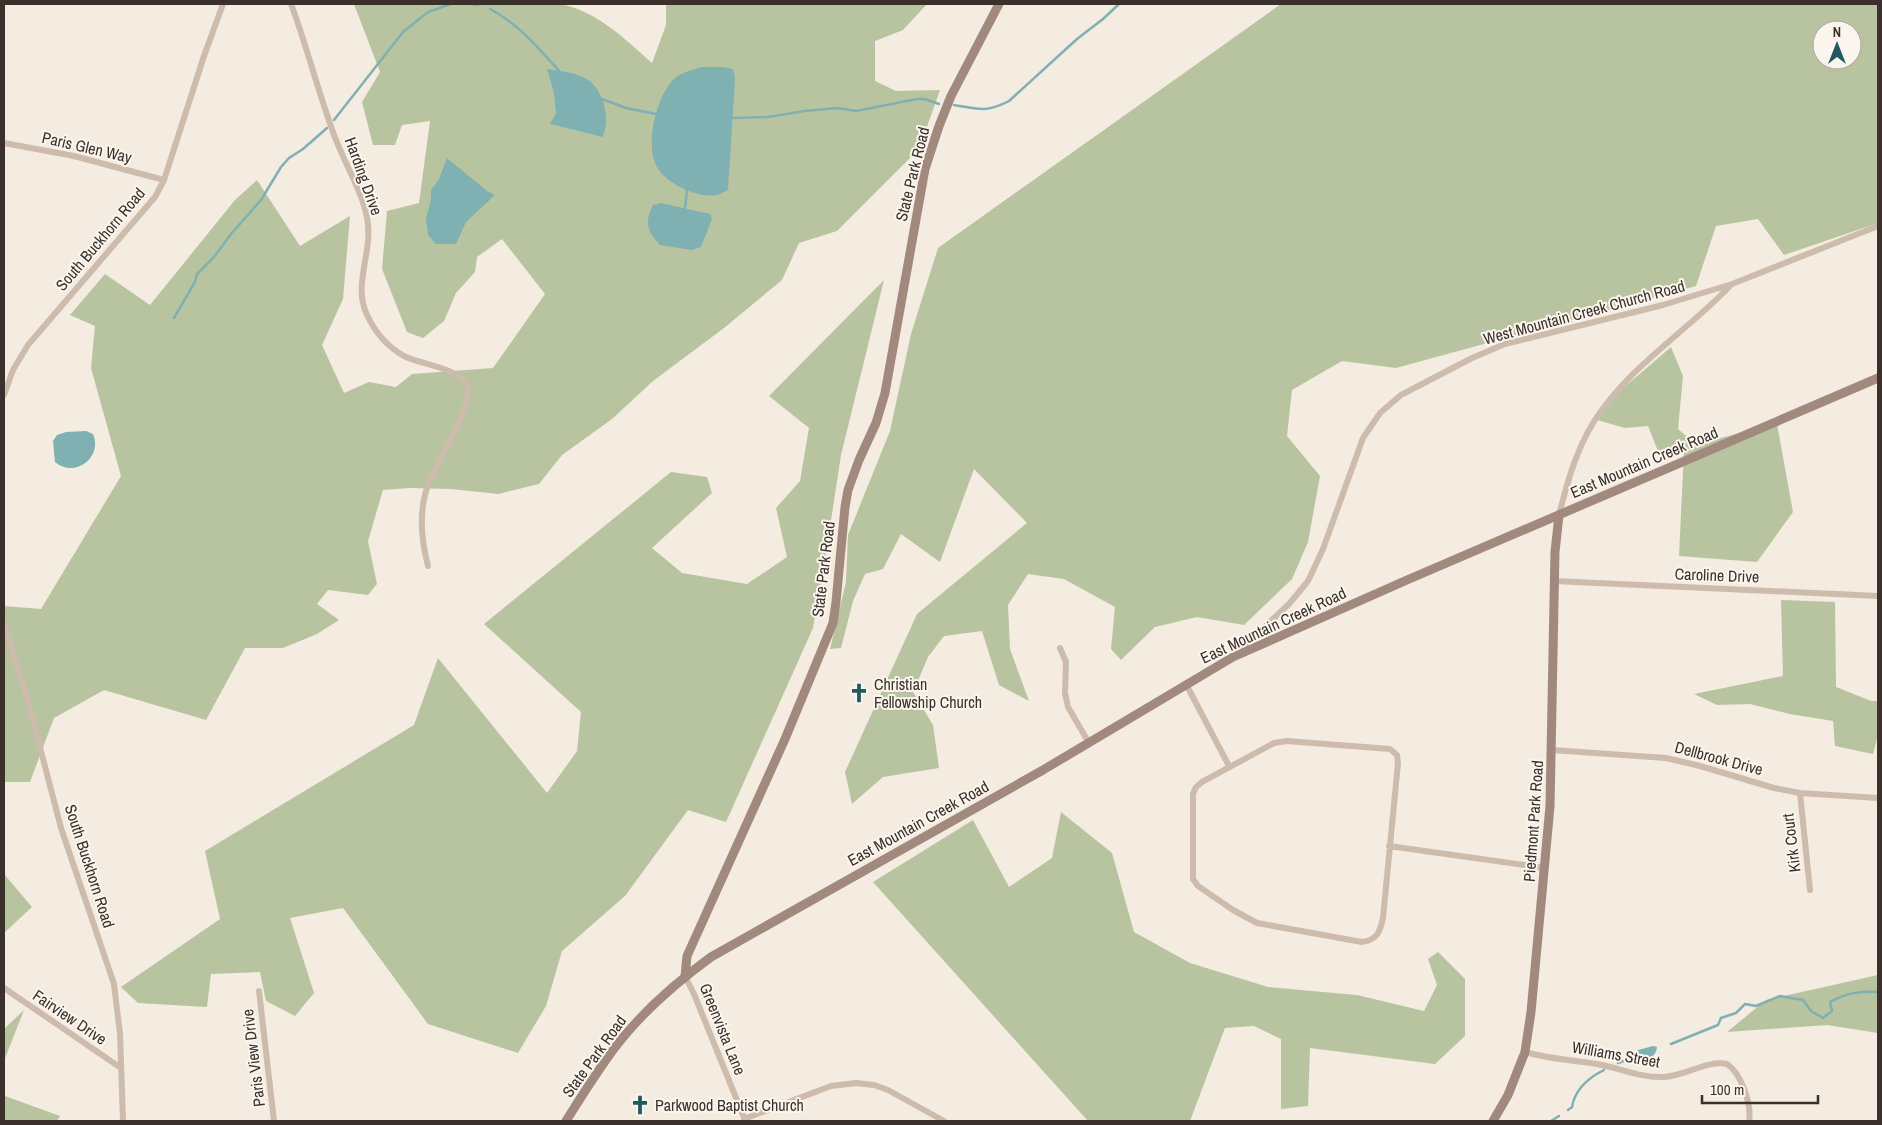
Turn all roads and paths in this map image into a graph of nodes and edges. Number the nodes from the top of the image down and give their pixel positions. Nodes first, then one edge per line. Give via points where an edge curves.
1 (223, 4) edge
2 (291, 4) edge
3 (999, 4) edge
4 (4, 144) edge
5 (164, 180) junction
6 (1878, 226) edge
7 (1732, 284) junction
8 (1878, 378) edge
9 (4, 395) edge
10 (1559, 515) junction
11 (428, 566) dead end
12 (1554, 582) junction
13 (1878, 596) edge
14 (4, 623) edge
15 (1060, 648) dead end
16 (1233, 657) junction
17 (1186, 684) junction
18 (1089, 743) junction
19 (1552, 750) junction
20 (1229, 766) junction
21 (1800, 793) junction
22 (1878, 798) edge
23 (1390, 846) junction
24 (1545, 868) junction
25 (1810, 890) dead end
26 (685, 976) junction
27 (4, 988) edge
28 (259, 991) dead end
29 (1525, 1052) junction
30 (121, 1068) junction
31 (745, 1120) edge
32 (122, 1121) edge
33 (274, 1121) edge
34 (566, 1121) edge
35 (944, 1121) edge
36 (1493, 1121) edge
37 (1749, 1121) edge

1 - 5 street, South Buckhorn Road
2 - 11 street, Harding Drive via 336,140 367,215 368,241 361,290 366,314 379,335 394,350 456,374 467,388 465,406 424,498 422,526
3 - 26 street, State Park Road via 952,96 925,169 885,393 876,423 853,473 845,507 833,623 782,748 687,956
4 - 5 street, Paris Glen Way via 74,156
5 - 9 street, South Buckhorn Road via 149,206 28,345 13,370
6 - 7 street, West Mountain Creek Church Road
7 - 10 street via 1640,367 1608,401 1581,445
7 - 16 street, West Mountain Creek Church Road via 1505,344 1401,395 1380,414 1357,452 1323,549 1308,581 1289,604
8 - 10 street, East Mountain Creek Road
10 - 12 street, Piedmont Park Road
10 - 16 street, East Mountain Creek Road
12 - 13 street, Caroline Drive
12 - 19 street, Piedmont Park Road
14 - 30 street, South Buckhorn Road via 61,828 114,984
15 - 18 street via 1066,662 1068,707
16 - 17 street, East Mountain Creek Road
17 - 18 street, East Mountain Creek Road
17 - 20 street
18 - 26 street, East Mountain Creek Road via 711,957
19 - 21 street, Dellbrook Drive via 1666,758
19 - 24 street, Piedmont Park Road
20 - 23 street via 1283,741 1393,750 1398,763
20 - 23 street via 1202,782 1193,794 1192,876 1198,886 1250,919 1268,926 1362,942 1373,939 1379,934 1384,918
21 - 22 street, Dellbrook Drive
21 - 25 street, Kirk Court
23 - 24 street
24 - 29 street, Piedmont Park Road
26 - 31 street, Greenvista Lane
26 - 34 street, State Park Road via 647,1011 614,1049
27 - 30 street, Fairview Drive
28 - 33 street, Paris View Drive
29 - 36 street, Piedmont Park Road
29 - 37 street, Williams Street via 1648,1077 1675,1076 1717,1063 1727,1064 1747,1095 1751,1113
30 - 32 street, South Buckhorn Road
31 - 35 street via 830,1086 856,1083 888,1090

